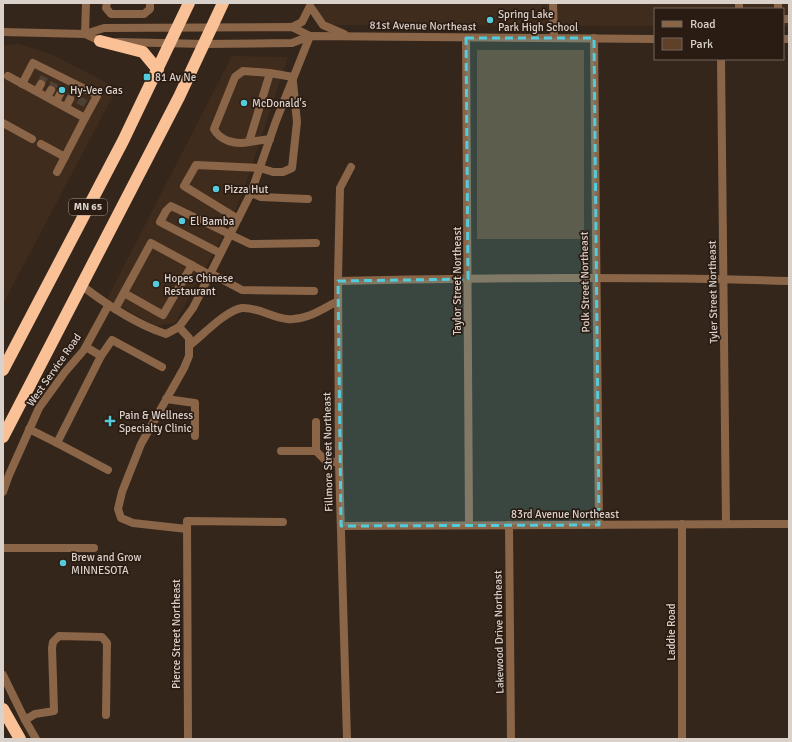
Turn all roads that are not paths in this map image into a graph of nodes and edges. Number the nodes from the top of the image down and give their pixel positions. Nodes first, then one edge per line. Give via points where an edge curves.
1 (86, 3) edge
2 (107, 3) edge
3 (150, 3) edge
4 (189, 3) edge
5 (223, 3) edge
6 (554, 3) edge
7 (310, 4) edge
8 (292, 27) junction
9 (178, 28) junction
10 (213, 28) junction
11 (3, 32) edge
12 (85, 34) junction
13 (310, 36) junction
14 (350, 36) junction
15 (466, 38) junction
16 (554, 38) junction
17 (594, 38) junction
18 (654, 38) edge
19 (100, 41) junction
20 (171, 43) junction
21 (205, 44) junction
22 (721, 60) edge
23 (158, 70) junction
24 (270, 73) junction
25 (8, 76) dead end
26 (293, 78) junction
27 (22, 84) junction
28 (70, 99) tunnel mouth
29 (66, 107) junction
30 (85, 118) junction
31 (3, 123) edge
32 (32, 140) dead end
33 (270, 140) junction
34 (248, 142) junction
35 (41, 144) dead end
36 (65, 157) junction
37 (351, 167) dead end
38 (260, 168) junction
39 (57, 172) dead end
40 (251, 193) junction
41 (308, 199) dead end
42 (238, 219) junction
43 (230, 236) junction
44 (316, 243) dead end
45 (220, 254) junction
46 (192, 265) junction
47 (210, 274) junction
48 (468, 279) junction
49 (596, 279) junction
50 (724, 279) junction
51 (338, 281) junction
52 (789, 281) edge
53 (81, 285) junction
54 (314, 291) dead end
55 (124, 293) junction
56 (338, 301) junction
57 (111, 308) junction
58 (179, 327) junction
59 (189, 346) junction
60 (86, 347) junction
61 (101, 356) junction
62 (162, 367) dead end
63 (3, 370) edge
64 (166, 399) junction
65 (316, 422) dead end
66 (29, 429) junction
67 (195, 436) dead end
68 (3, 437) edge
69 (57, 443) junction
70 (281, 451) dead end
71 (316, 451) junction
72 (339, 463) junction
73 (108, 470) dead end
74 (3, 492) edge
75 (283, 522) dead end
76 (599, 524) junction
77 (682, 524) junction
78 (726, 524) junction
79 (789, 524) edge
80 (470, 525) junction
81 (509, 525) junction
82 (340, 526) junction
83 (187, 529) junction
84 (3, 548) edge
85 (94, 548) dead end
86 (3, 675) edge
87 (3, 708) edge
88 (106, 715) dead end
89 (25, 720) junction
90 (20, 739) edge
91 (36, 739) edge
92 (188, 739) edge
93 (347, 739) edge
94 (511, 739) edge
95 (682, 739) edge

1 - 12 street
2 - 3 street via 106,8 112,14 144,14 150,9
4 - 9 highway, MN 65
5 - 10 highway, MN 65
6 - 16 street
7 - 8 street via 302,22
7 - 14 street via 323,25
8 - 10 street, 81st Avenue Northeast
8 - 13 street, 81st Avenue Northeast
9 - 10 street, 81st Avenue Northeast
9 - 12 street, 81st Avenue Northeast via 104,28
9 - 20 highway, MN 65
10 - 21 highway, MN 65
11 - 12 street, 81st Avenue Northeast
12 - 19 street, 81st Avenue Northeast
13 - 14 street, 81st Avenue Northeast
13 - 21 street, 81st Avenue Northeast via 292,43
13 - 26 street
14 - 15 street, 81st Avenue Northeast
15 - 16 street, 81st Avenue Northeast
15 - 48 street, Taylor Street Northeast
16 - 17 street, 81st Avenue Northeast
17 - 18 street, 81st Avenue Northeast
17 - 49 street, Polk Street Northeast
19 - 20 street, 81st Avenue Northeast
19 - 23 highway via 143,52
20 - 21 street, 81st Avenue Northeast
20 - 23 highway, MN 65
21 - 53 highway, MN 65
22 - 50 street, Tyler Street Northeast
23 - 63 highway, MN 65
24 - 26 street
24 - 34 street
24 - 34 street via 243,72 235,77 214,129 216,134 229,142
25 - 27 street
26 - 33 street
26 - 38 street via 297,122 292,168 283,172
27 - 29 street via 39,88 58,98
27 - 30 street via 33,63 46,73 97,96
28 - 29 street
29 - 30 street via 78,109
30 - 36 street
31 - 32 street
33 - 34 street
33 - 38 street
35 - 36 street
36 - 39 street
37 - 51 street, Fillmore Street Northeast via 340,188
38 - 40 street
38 - 42 street via 196,165 184,186
40 - 41 street via 261,197
40 - 42 street
42 - 43 street
43 - 44 street via 250,244
43 - 45 street
43 - 45 street via 171,206 166,211 160,222
45 - 47 street
46 - 47 street
46 - 55 street via 164,315
46 - 55 street, West Service Road via 151,243
47 - 54 street via 242,290
47 - 58 street via 193,308
48 - 49 street
48 - 51 street
48 - 80 street, Taylor Street Northeast
49 - 50 street
49 - 76 street, Polk Street Northeast
50 - 52 street
50 - 78 street, Tyler Street Northeast
51 - 56 street, Fillmore Street Northeast
53 - 57 street
53 - 68 highway, MN 65
55 - 57 street, West Service Road
56 - 59 street via 306,318 286,320 264,312 241,308 226,316
56 - 72 street, Fillmore Street Northeast
57 - 58 street via 166,334
57 - 60 street, West Service Road
58 - 59 street via 189,338
59 - 64 street via 189,356 184,368
60 - 61 street
60 - 66 street, West Service Road via 39,408
61 - 62 street via 112,340
61 - 69 street
64 - 67 street via 195,403
64 - 83 street via 141,444 118,509 121,518 133,523
65 - 71 street
66 - 69 street
66 - 74 street, West Service Road
69 - 73 street
70 - 71 street
71 - 72 street via 325,460
72 - 82 street, Fillmore Street Northeast
75 - 83 street via 187,521
76 - 77 street, 83rd Avenue Northeast
76 - 81 street, 83rd Avenue Northeast
77 - 78 street, 83rd Avenue Northeast
77 - 95 street, Laddie Road
78 - 79 street, 83rd Avenue Northeast
80 - 81 street, 83rd Avenue Northeast
80 - 82 street, 83rd Avenue Northeast
81 - 94 street, Lakewood Drive Northeast
82 - 93 street, Fillmore Street Northeast
83 - 92 street, Pierce Street Northeast
84 - 85 street
86 - 89 street
87 - 90 highway
88 - 89 street via 107,643 102,637 59,636 53,642 52,648 54,711 35,714
89 - 91 street

